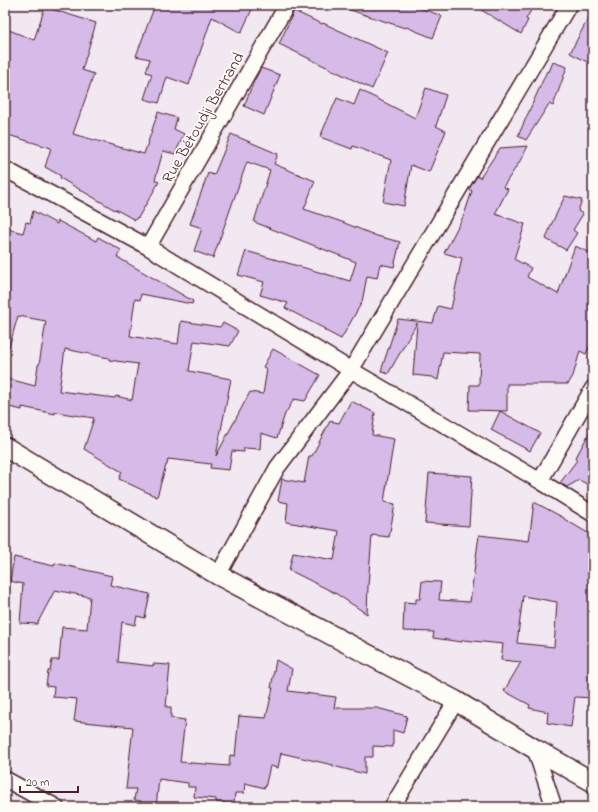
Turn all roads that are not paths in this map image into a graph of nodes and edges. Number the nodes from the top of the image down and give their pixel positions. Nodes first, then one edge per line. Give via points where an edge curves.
1 (287, 5) edge
2 (569, 5) edge
3 (5, 169) edge
4 (148, 247) junction
5 (351, 370) junction
6 (593, 388) edge
7 (5, 447) edge
8 (540, 481) junction
9 (593, 514) edge
10 (218, 574) junction
11 (456, 701) junction
12 (534, 749) junction
13 (5, 779) edge
14 (593, 782) edge
15 (56, 807) edge
16 (392, 807) edge
17 (554, 807) edge

1 - 4 street, Rue Bétoudji Bertrand
2 - 5 street
3 - 4 street
4 - 5 street
5 - 8 street
5 - 10 street via 277,468
6 - 8 street
7 - 10 street
8 - 9 street
10 - 11 street
11 - 12 street
11 - 16 street
12 - 14 street
12 - 17 street
13 - 15 street

